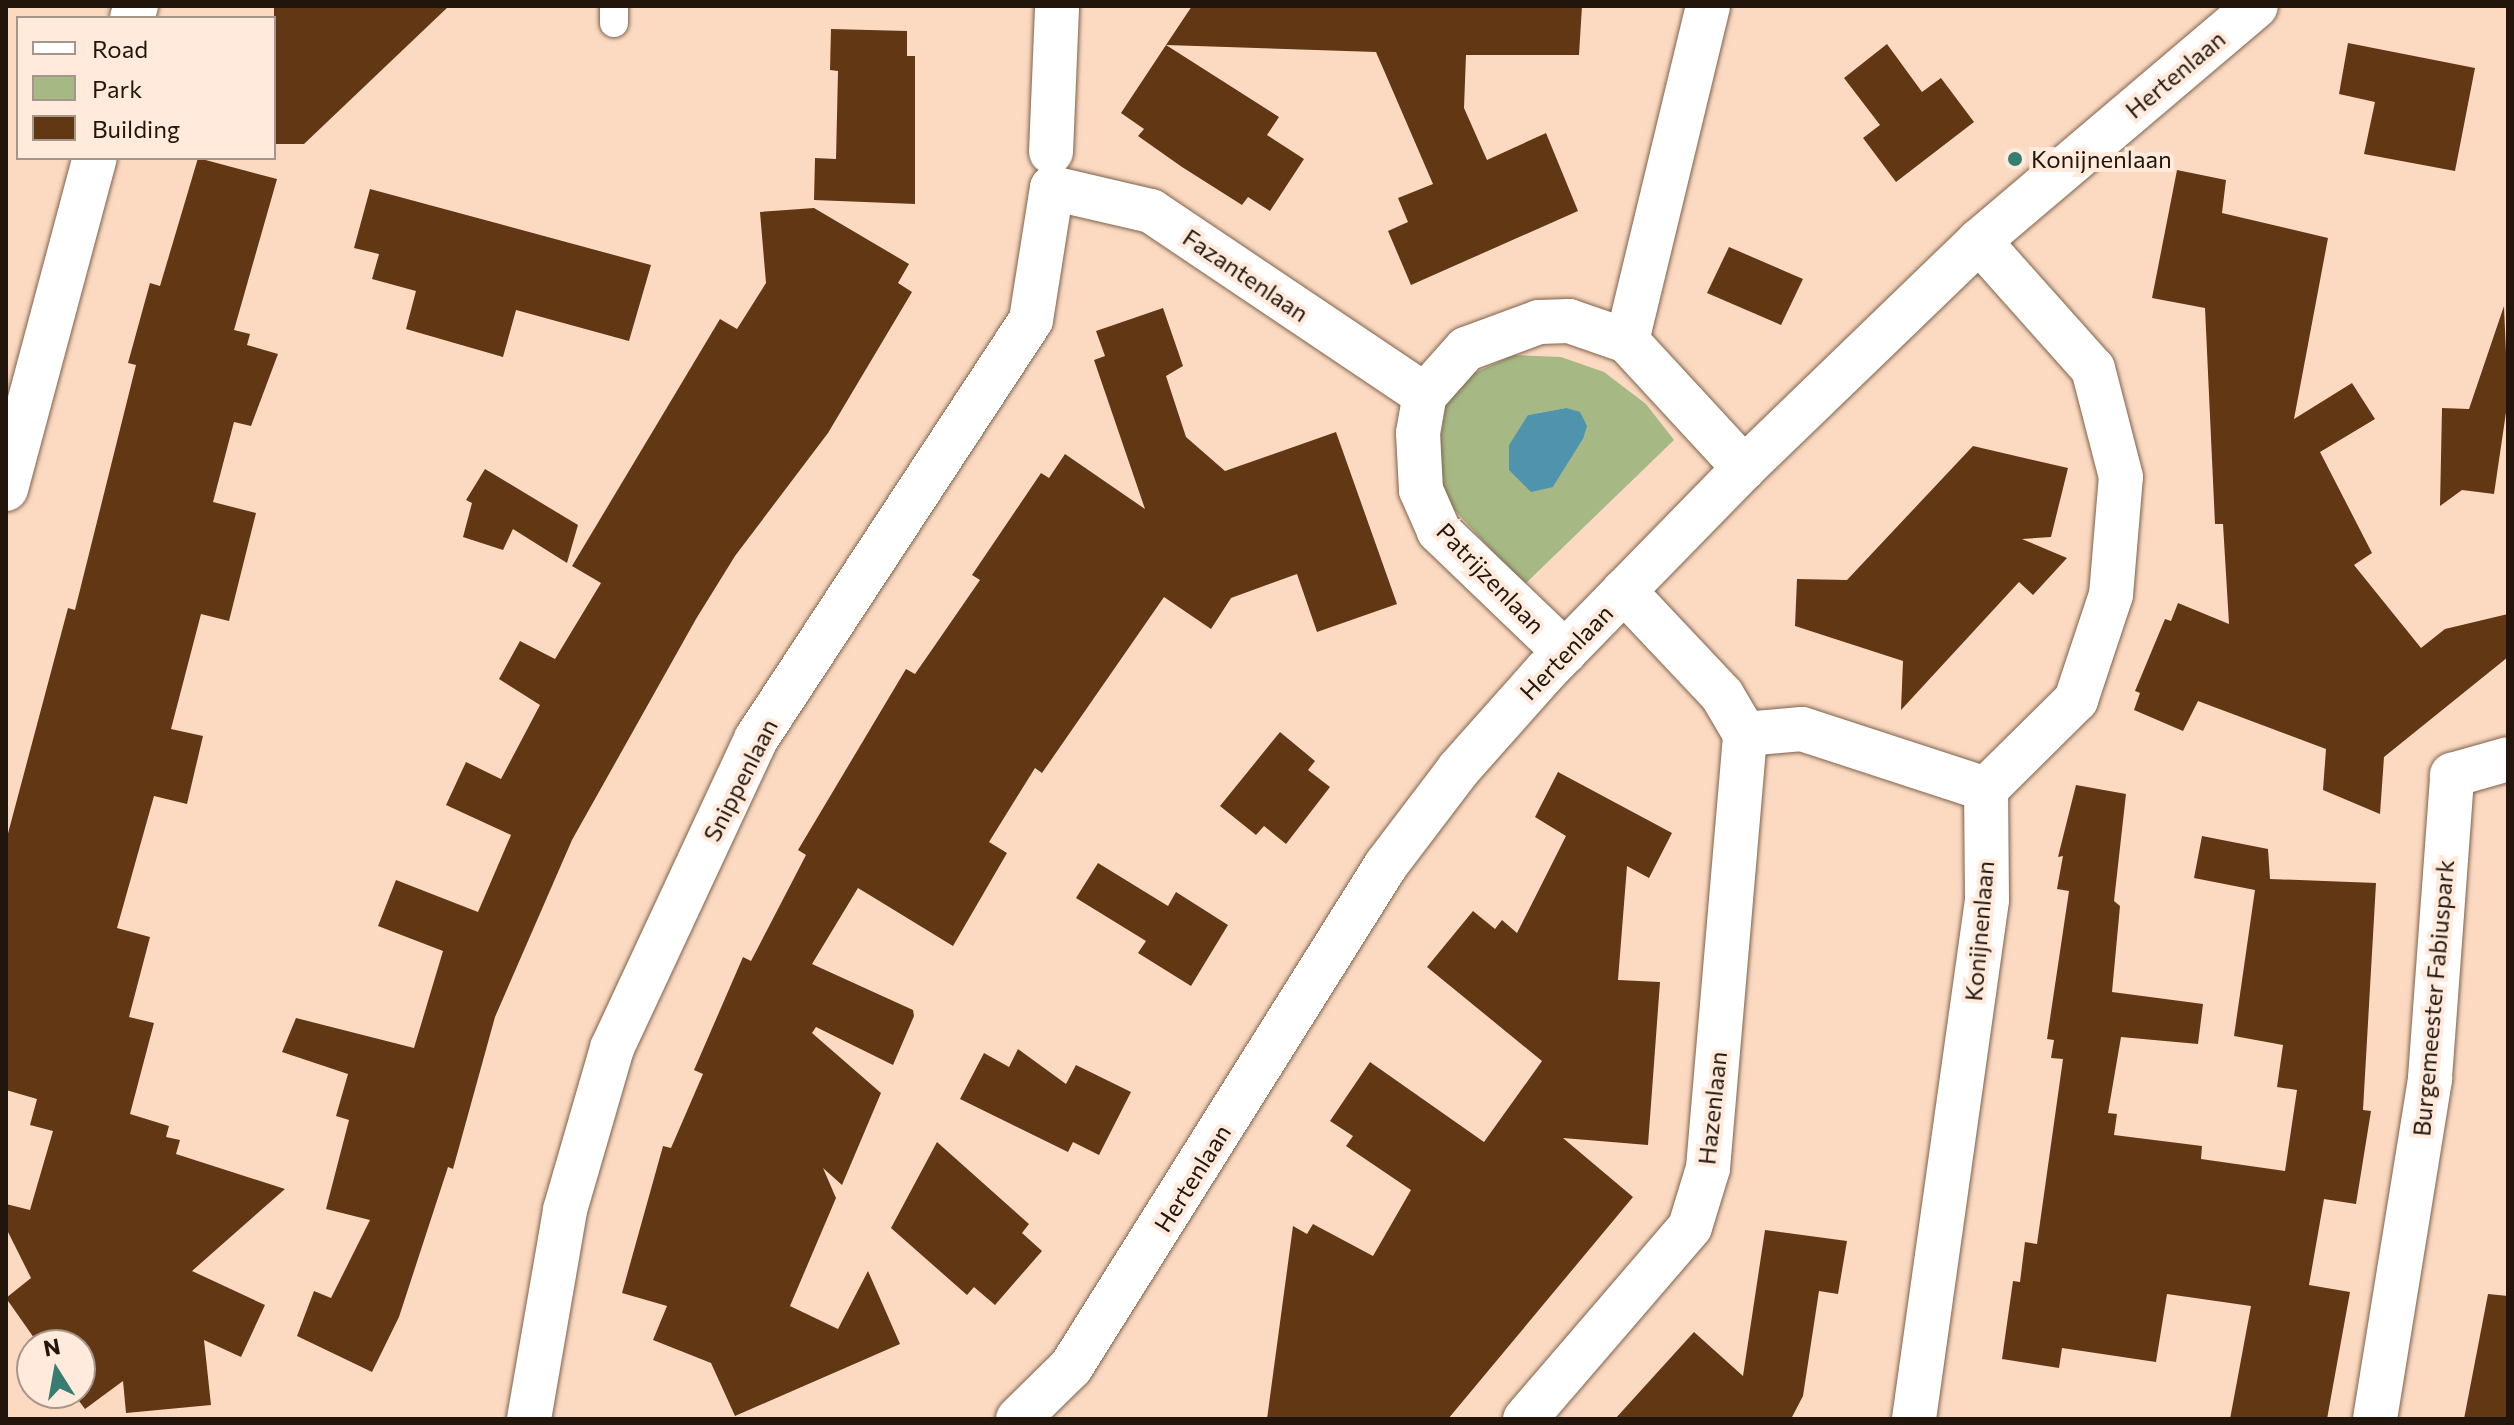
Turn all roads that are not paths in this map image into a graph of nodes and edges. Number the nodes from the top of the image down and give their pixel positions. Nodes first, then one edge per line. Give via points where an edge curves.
1 (1057, 6) edge
2 (1708, 6) edge
3 (2256, 6) edge
4 (94, 160) edge
5 (1052, 170) junction
6 (1979, 241) junction
7 (1627, 341) junction
8 (1425, 395) junction
9 (1744, 468) junction
10 (6, 489) edge
11 (1624, 591) junction
12 (1565, 652) junction
13 (1745, 734) junction
14 (2508, 759) edge
15 (1986, 789) junction
16 (529, 1419) edge
17 (1018, 1419) edge
18 (1525, 1419) edge
19 (1914, 1419) edge
20 (2375, 1419) edge

1 - 5 street, Snippenlaan
2 - 7 street
3 - 6 street, Hertenlaan
4 - 10 street
5 - 8 street, Fazantenlaan via 1151,211
5 - 16 street, Snippenlaan via 1031,320 756,739 612,1048 565,1210
6 - 9 street, Hertenlaan
6 - 15 street via 2093,369 2121,477 2111,595 2076,700
7 - 8 street via 1569,321 1539,322 1466,349
7 - 9 street
8 - 12 street, Patrijzenlaan via 1418,433 1421,490 1439,531
9 - 11 street, Hertenlaan
11 - 12 street, Hertenlaan
11 - 13 street via 1722,695
12 - 17 street, Hertenlaan via 1458,770 1386,865 1079,1355
13 - 15 street via 1802,729
13 - 18 street, Hazenlaan via 1708,1168 1690,1227
14 - 20 street, Burgemeester Fabiuspark via 2452,775 2430,1078
15 - 19 street, Konijnenlaan via 1987,900

